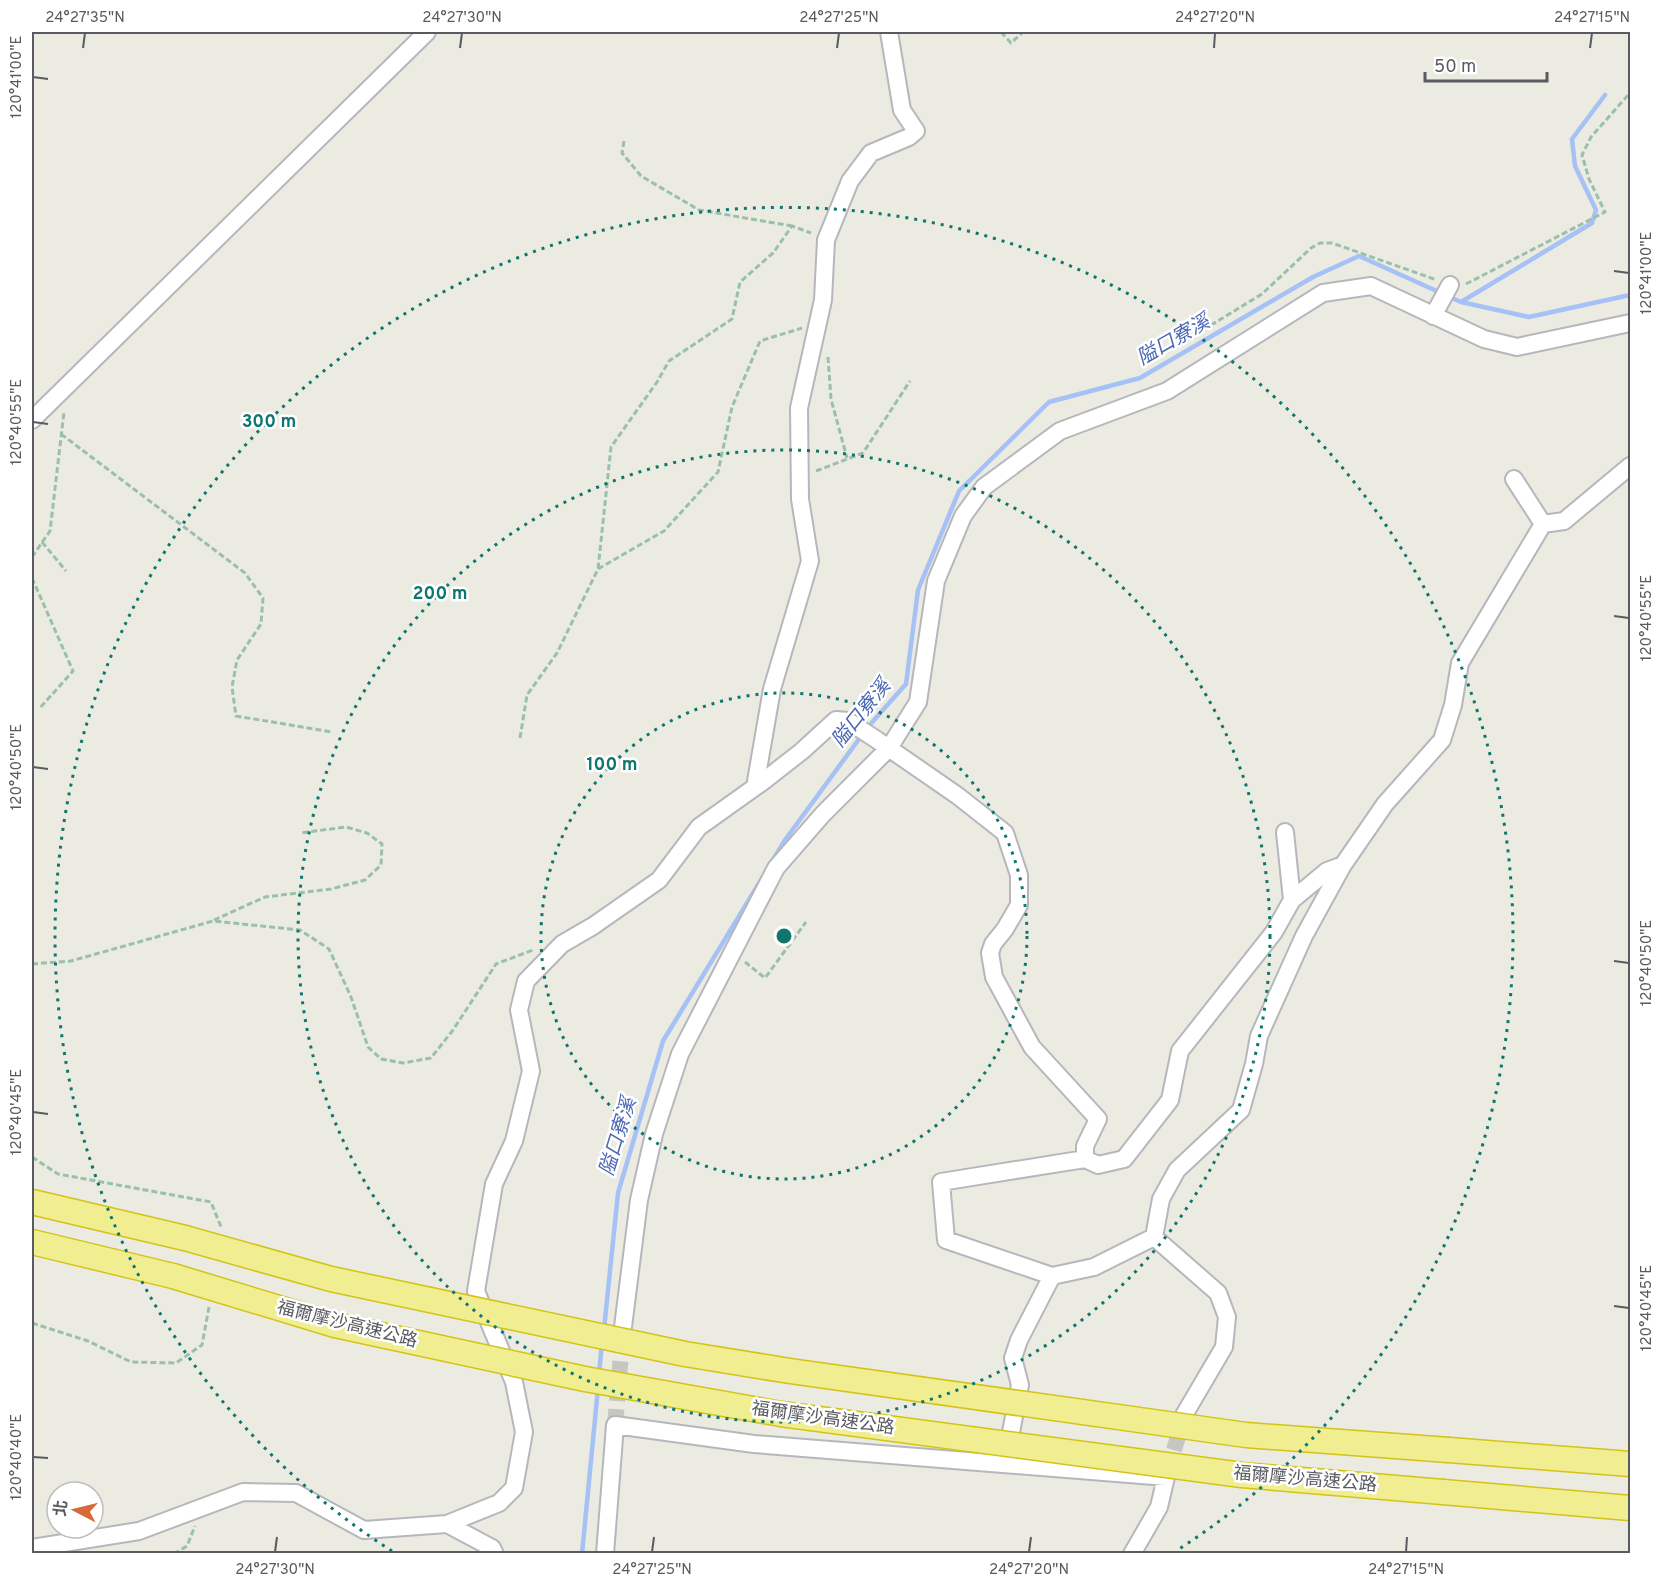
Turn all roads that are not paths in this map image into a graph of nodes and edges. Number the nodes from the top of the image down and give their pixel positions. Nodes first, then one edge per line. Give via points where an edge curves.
1 (427, 32) edge
2 (890, 32) edge
3 (1449, 285) road end
4 (1437, 310) junction
5 (1630, 323) edge
6 (32, 420) edge
7 (1630, 466) edge
8 (1514, 479) dead end
9 (1543, 524) junction
10 (883, 744) junction
11 (755, 787) junction
12 (1285, 832) dead end
13 (1343, 865) junction
14 (1292, 900) junction
15 (1085, 1159) junction
16 (32, 1202) edge
17 (1154, 1237) junction
18 (32, 1242) edge
19 (1052, 1276) junction
20 (623, 1327) tunnel mouth
21 (1184, 1415) tunnel mouth
22 (1630, 1464) edge
23 (1004, 1465) junction
24 (1630, 1508) edge
25 (447, 1524) junction
26 (32, 1548) edge
27 (495, 1554) edge
28 (605, 1554) edge
29 (1132, 1554) edge

1 - 6 lane
2 - 11 lane via 902,110 916,131 871,153 850,181 826,240 823,300 799,408 800,499 810,561 772,689
3 - 4 lane
4 - 5 lane via 1484,339 1517,347
4 - 10 lane via 1371,286 1323,293 1167,391 1060,431 984,487 963,516 936,581 918,702
7 - 9 lane via 1564,521
8 - 9 lane
9 - 13 lane via 1460,663 1442,740 1385,804
10 - 11 lane via 848,721 836,720
10 - 15 lane via 1005,833 1019,875 1019,905 993,944 990,953 994,977 1032,1047 1098,1119 1085,1146
10 - 20 lane via 776,868 680,1054 654,1134 639,1200
11 - 25 lane via 699,827 659,880 561,944 525,981 519,1010 531,1071 514,1141 494,1184 476,1291 514,1382 524,1432 514,1488 499,1503
12 - 14 lane
13 - 14 lane via 1327,871
13 - 17 lane via 1270,1008 1241,1110 1177,1170 1161,1199
14 - 15 lane via 1274,932 1180,1052 1170,1100 1124,1160 1098,1165
15 - 19 lane via 941,1182 946,1240
16 - 22 highway, bridge via 185,1238 331,1279 685,1354 1246,1436
17 - 19 lane via 1094,1267
17 - 21 lane via 1218,1293 1227,1317 1224,1347
18 - 24 highway, 福爾摩沙高速公路, bridge via 173,1276 335,1325 585,1379 781,1414 1242,1475
19 - 23 lane via 1013,1358 1020,1385
23 - 28 lane via 754,1444 615,1425
23 - 29 lane via 1166,1477 1159,1507
25 - 26 lane via 364,1530 296,1493 243,1492 139,1531
25 - 27 lane via 492,1548

